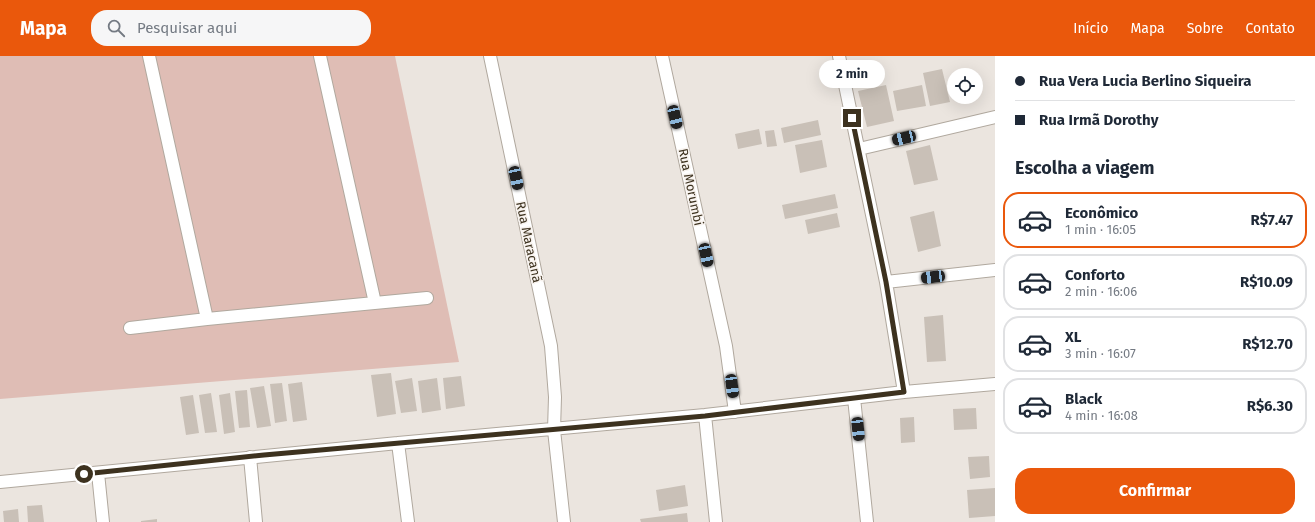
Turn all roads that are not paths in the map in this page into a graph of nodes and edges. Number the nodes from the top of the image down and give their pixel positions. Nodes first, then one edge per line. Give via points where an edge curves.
1 (149, 56) edge
2 (320, 56) edge
3 (490, 56) edge
4 (662, 56) edge
5 (839, 56) edge
6 (995, 117) edge
7 (859, 148) junction
8 (995, 270) edge
9 (886, 282) junction
10 (428, 298) dead end
11 (375, 303) junction
12 (207, 319) junction
13 (130, 328) dead end
14 (995, 384) edge
15 (904, 392) junction
16 (854, 398) junction
17 (735, 412) junction
18 (705, 416) junction
19 (554, 430) junction
20 (398, 443) junction
21 (250, 457) junction
22 (98, 473) junction
23 (0, 482) edge
24 (103, 522) edge
25 (256, 522) edge
26 (408, 522) edge
27 (564, 522) edge
28 (716, 522) edge
29 (867, 522) edge

1 - 12 street
2 - 11 street
3 - 19 street, Rua Maracanã via 551,346 555,397
4 - 17 street, Rua Morumbi via 726,346
5 - 7 street
6 - 7 street
7 - 9 street
8 - 9 street
9 - 15 street
10 - 11 street
11 - 12 street
12 - 13 street
14 - 15 street
15 - 16 street
16 - 17 street
16 - 29 street
17 - 18 street
18 - 19 street
18 - 28 street
19 - 20 street
19 - 27 street, Rua Maracanã
20 - 21 street
20 - 26 street
21 - 22 street
21 - 25 street
22 - 23 street
22 - 24 street

